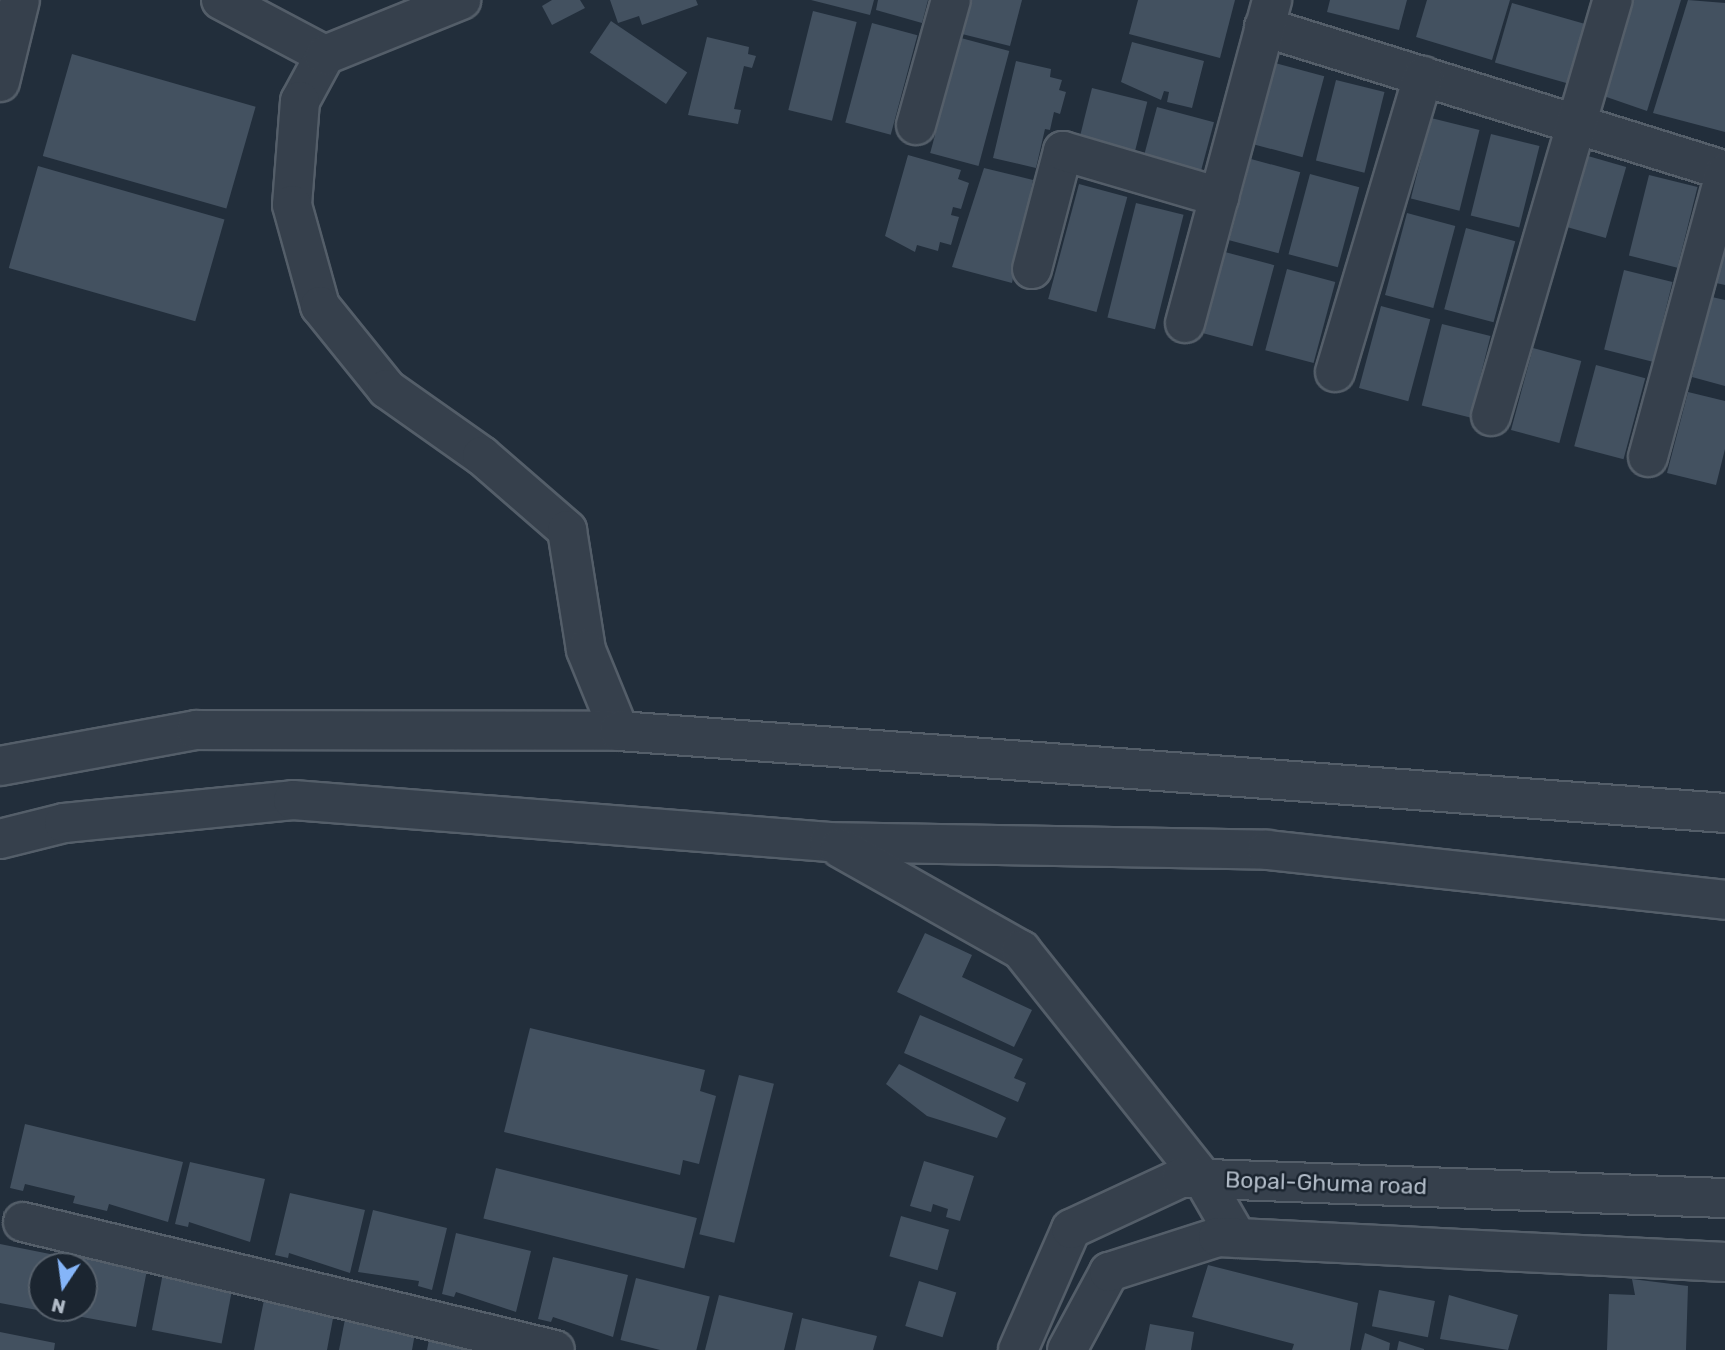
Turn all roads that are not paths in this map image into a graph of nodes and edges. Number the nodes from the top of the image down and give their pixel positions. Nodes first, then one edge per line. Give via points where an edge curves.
1 (20, 0) edge
2 (221, 0) edge
3 (461, 0) edge
4 (951, 0) edge
5 (1614, 0) edge
6 (1268, 13) edge
7 (325, 55) junction
8 (1423, 76) junction
9 (0, 82) edge
10 (1575, 124) junction
11 (916, 125) dead end
12 (1725, 172) edge
13 (1219, 197) junction
14 (1032, 269) dead end
15 (1185, 323) dead end
16 (1335, 372) dead end
17 (1491, 416) dead end
18 (1648, 457) dead end
19 (619, 731) junction
20 (0, 766) edge
21 (1725, 813) edge
22 (0, 839) edge
23 (829, 842) junction
24 (1725, 900) edge
25 (1203, 1179) junction
26 (1725, 1198) edge
27 (23, 1222) dead end
28 (1237, 1238) junction
29 (1725, 1262) edge
30 (542, 1348) edge
31 (1018, 1350) edge
32 (1067, 1350) edge

1 - 9 street
2 - 7 street
3 - 7 street
4 - 11 street
5 - 10 street
6 - 8 street
6 - 13 street
7 - 19 street via 300,101 292,205 320,306 387,389 482,456 567,530 586,650
8 - 10 street
8 - 16 street
10 - 12 street
10 - 17 street
12 - 18 street
13 - 14 street via 1063,151
13 - 15 street
19 - 20 street via 196,730
19 - 21 street
22 - 23 street via 64,823 293,800
23 - 24 street via 1267,850
23 - 25 street via 1021,950
25 - 26 street, Bopal-Ghuma road
25 - 28 street
25 - 31 street, Bopal-Ghuma road via 1181,1178 1071,1229
27 - 30 street
28 - 29 street
28 - 32 street via 1218,1237 1109,1272

